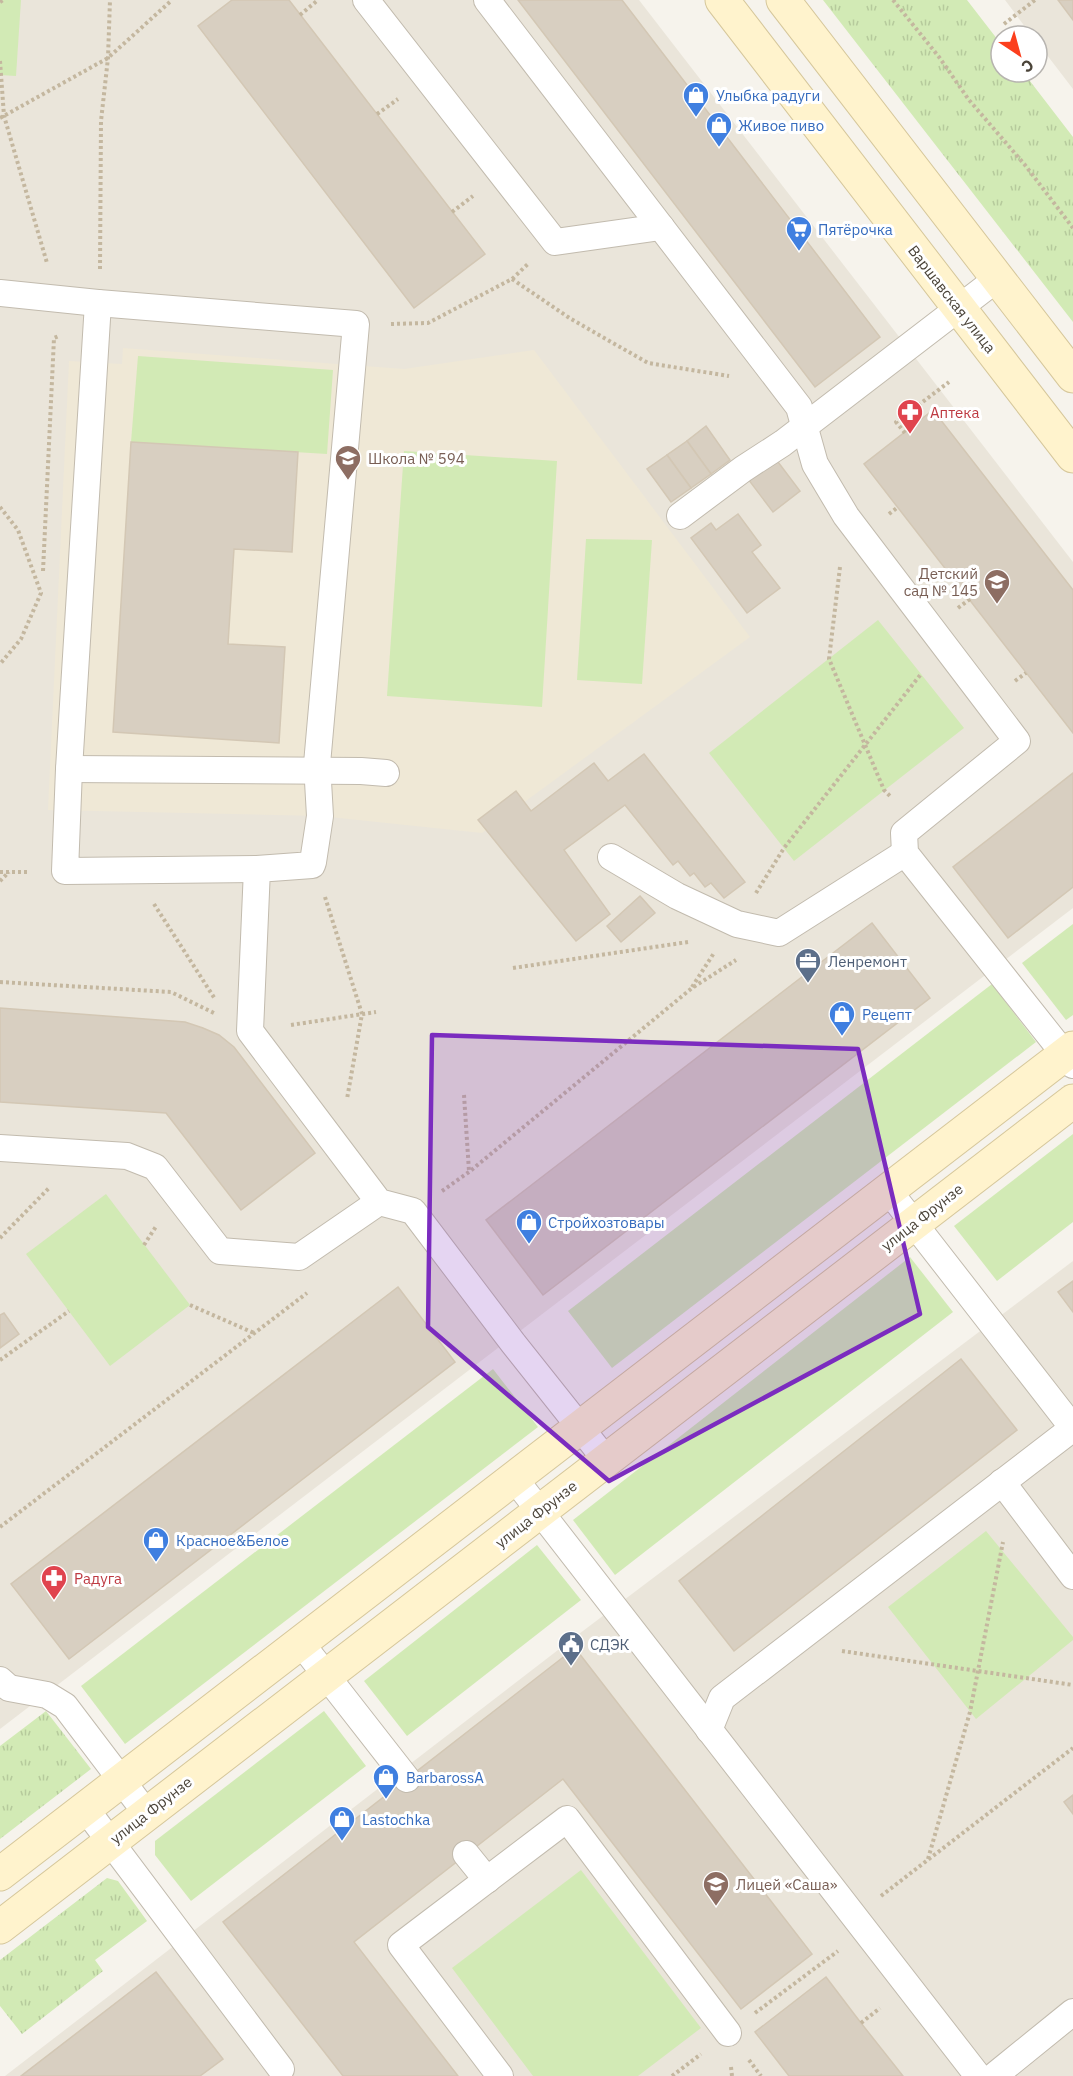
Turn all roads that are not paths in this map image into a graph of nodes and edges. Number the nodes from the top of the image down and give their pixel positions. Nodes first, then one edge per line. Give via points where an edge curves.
1 (366, 0) edge
2 (488, 0) edge
3 (783, 0) edge
4 (731, 3) edge
5 (662, 227) junction
6 (998, 278) junction
7 (0, 293) edge
8 (98, 303) junction
9 (958, 307) junction
10 (1073, 376) edge
11 (805, 425) junction
12 (1073, 456) edge
13 (681, 516) dead end
14 (69, 769) junction
15 (317, 771) junction
16 (386, 773) dead end
17 (905, 853) junction
18 (610, 857) dead end
19 (257, 869) junction
20 (1070, 1056) edge
21 (1073, 1101) edge
22 (0, 1148) edge
23 (888, 1190) junction
24 (379, 1202) junction
25 (914, 1223) junction
26 (580, 1427) junction
27 (1073, 1428) edge
28 (606, 1460) junction
29 (514, 1478) junction
30 (1002, 1482) junction
31 (540, 1511) junction
32 (1073, 1576) edge
33 (300, 1642) junction
34 (325, 1676) junction
35 (0, 1680) edge
36 (709, 1730) junction
37 (407, 1779) dead end
38 (121, 1780) junction
39 (86, 1808) junction
40 (147, 1814) junction
41 (111, 1841) junction
42 (466, 1854) dead end
43 (0, 1874) edge
44 (487, 1880) junction
45 (0, 1927) edge
46 (1073, 2012) edge
47 (729, 2033) road end
48 (284, 2074) edge
49 (500, 2076) edge
50 (978, 2076) edge
51 (994, 2076) edge

1 - 5 lane via 555,242
2 - 5 lane
3 - 6 street
4 - 9 street, Варшавская улица
5 - 11 lane via 800,407
6 - 9 lane
6 - 10 street
7 - 8 lane
8 - 14 lane
8 - 15 lane via 356,324
9 - 11 lane
9 - 12 street, Варшавская улица
11 - 13 lane
11 - 17 lane via 815,464 846,516 1017,741 904,833
14 - 15 lane
14 - 19 lane via 65,871
15 - 16 lane
15 - 19 lane via 320,816 312,865
17 - 18 lane via 779,933 731,930
17 - 20 lane
19 - 24 lane via 239,1025
20 - 23 street
21 - 25 street, улица Фрунзе
22 - 24 lane via 127,1156 155,1167 220,1251 299,1257
23 - 25 lane
23 - 26 street
24 - 26 lane via 413,1211
25 - 27 lane
25 - 28 street, улица Фрунзе
26 - 28 lane
26 - 29 street
27 - 30 lane
28 - 31 street, улица Фрунзе
29 - 31 lane
29 - 33 street
30 - 32 lane
30 - 36 lane via 722,1698
31 - 34 street, улица Фрунзе
31 - 36 lane
33 - 34 lane
33 - 38 street
34 - 37 lane
34 - 40 street, улица Фрунзе
35 - 38 lane via 9,1688 47,1695 65,1706
36 - 50 lane
38 - 39 street
38 - 40 lane
39 - 41 lane
39 - 43 street
40 - 41 street, улица Фрунзе
41 - 45 street, улица Фрунзе
41 - 48 lane
42 - 44 lane
44 - 47 lane via 567,1819
44 - 49 lane via 401,1945
46 - 51 lane

